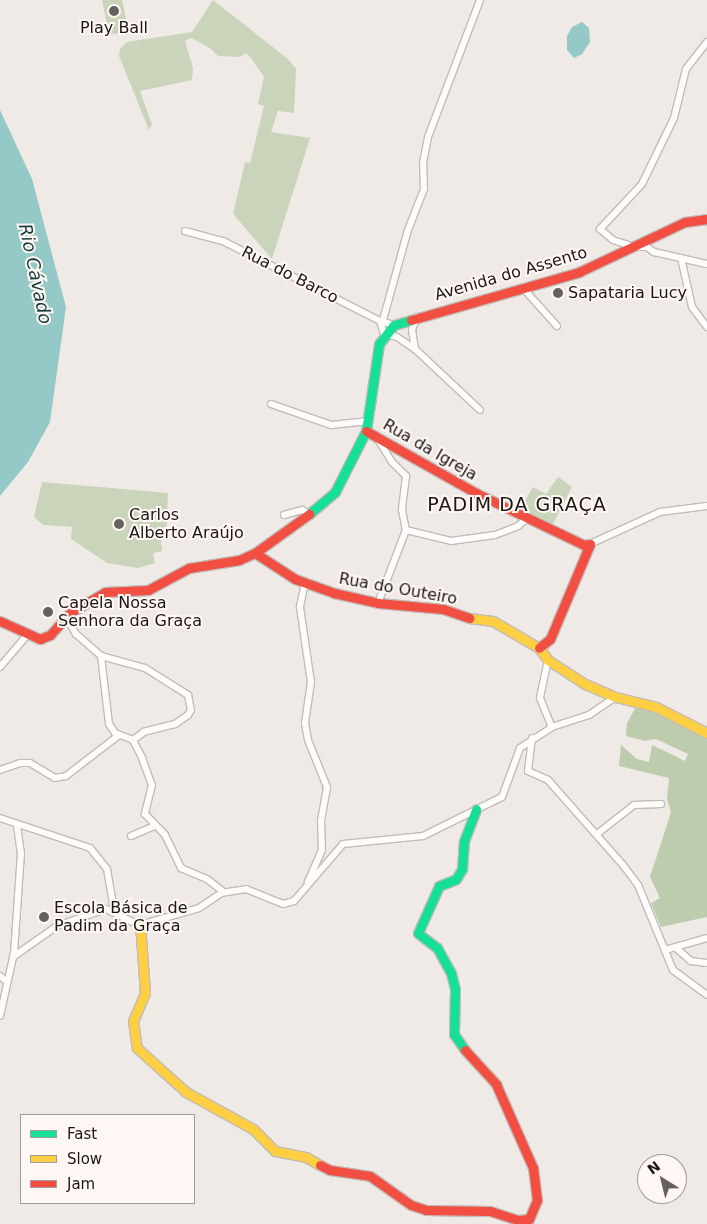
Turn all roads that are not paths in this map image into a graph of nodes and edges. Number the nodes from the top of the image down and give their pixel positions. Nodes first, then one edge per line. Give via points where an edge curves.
1 (480, 0) edge
2 (707, 42) edge
3 (707, 219) edge
4 (186, 234) dead end
5 (634, 247) junction
6 (681, 258) junction
7 (707, 264) edge
8 (523, 288) junction
9 (418, 317) junction
10 (381, 320) junction
11 (394, 324) junction
12 (557, 326) dead end
13 (707, 327) edge
14 (412, 330) junction
15 (384, 334) junction
16 (396, 337) junction
17 (415, 349) junction
18 (271, 404) dead end
19 (480, 410) dead end
20 (369, 421) junction
21 (366, 431) junction
22 (376, 437) junction
23 (707, 506) edge
24 (309, 514) junction
25 (284, 516) dead end
26 (526, 519) junction
27 (406, 530) junction
28 (590, 544) junction
29 (254, 553) junction
30 (305, 582) junction
31 (378, 603) junction
32 (66, 617) junction
33 (0, 621) edge
34 (28, 634) junction
35 (539, 648) junction
36 (101, 656) junction
37 (548, 660) junction
38 (0, 667) edge
39 (616, 697) junction
40 (552, 727) junction
41 (707, 733) edge
42 (119, 734) junction
43 (532, 738) junction
44 (133, 740) junction
45 (0, 770) edge
46 (660, 804) dead end
47 (476, 809) junction
48 (0, 818) edge
49 (17, 825) junction
50 (155, 826) junction
51 (597, 834) junction
52 (131, 836) dead end
53 (304, 890) junction
54 (221, 894) junction
55 (114, 910) junction
56 (140, 923) junction
57 (707, 938) edge
58 (676, 948) junction
59 (664, 950) junction
60 (13, 957) junction
61 (707, 963) edge
62 (0, 976) edge
63 (6, 981) junction
64 (707, 995) edge
65 (0, 1016) edge

1 - 10 street via 428,137 424,189
2 - 5 street via 686,69 674,118 642,184 625,206 600,227 613,240
3 - 5 street, Avenida do Assento via 685,222
4 - 10 street, Rua do Barco via 223,241
5 - 6 street via 647,247 654,252
5 - 8 street, Avenida do Assento via 579,272
6 - 7 street
6 - 13 street via 692,307
8 - 9 street, Avenida do Assento
8 - 12 street
9 - 11 street, Avenida do Assento
9 - 14 street
10 - 11 street, Rua do Barco
10 - 15 street
11 - 15 street
14 - 16 street
14 - 17 street
15 - 16 street
15 - 20 street via 379,344
16 - 17 street
17 - 19 street
18 - 20 street via 331,425
20 - 21 street
21 - 22 street, Rua da Igreja
21 - 24 street via 335,492
22 - 26 street, Rua da Igreja via 419,464
22 - 27 street via 392,462 406,476 402,510
23 - 28 street via 660,512
24 - 25 street via 302,510
24 - 29 street
26 - 27 street via 518,526 495,535 451,541
26 - 28 street, Rua da Igreja via 584,545
27 - 31 street
28 - 35 street via 550,639
29 - 30 street, Rua do Outeiro
29 - 32 street via 239,560 189,568 148,590 105,592 80,605
30 - 31 street, Rua do Outeiro
30 - 53 street via 300,607 311,682 306,723 308,740 327,787 321,821 320,858
31 - 35 street, Rua do Outeiro via 443,610 467,618 493,621
32 - 34 street via 50,636 40,639
32 - 36 street via 76,634
33 - 34 street
34 - 38 street
35 - 37 street
36 - 42 street via 109,724
36 - 44 street via 145,668 188,695 191,710 188,716 175,724 144,732
37 - 39 street via 585,684
37 - 40 street via 540,698
39 - 40 street via 589,715
39 - 41 street via 656,706
40 - 43 street
42 - 44 street
42 - 45 street via 66,776 54,778 30,764 20,763
43 - 47 street via 520,748 502,797
43 - 51 street via 528,771 548,780
44 - 50 street via 152,785 144,814
46 - 51 street via 634,805
47 - 53 street via 422,836 343,844
47 - 56 street via 464,841 462,869 456,879 439,886 418,933 437,948 451,973 455,989 454,1034 458,1043 496,1084 533,1168 537,1200 529,1219 518,1220 490,1211 426,1210 410,1205 370,1176 330,1170 306,1157 275,1151 253,1129 186,1092 137,1048 133,1021 145,993
48 - 49 street
49 - 55 street via 90,848 107,869
49 - 60 street via 21,854
50 - 52 street
50 - 54 street via 165,834 181,868 207,879 221,890
51 - 59 street via 638,885
53 - 54 street via 288,904 246,888
54 - 56 street via 184,913
55 - 56 street
55 - 60 street via 106,909 57,926
57 - 58 street
58 - 59 street
58 - 61 street via 691,961
59 - 64 street via 679,977
60 - 63 street
62 - 63 street
63 - 65 street

